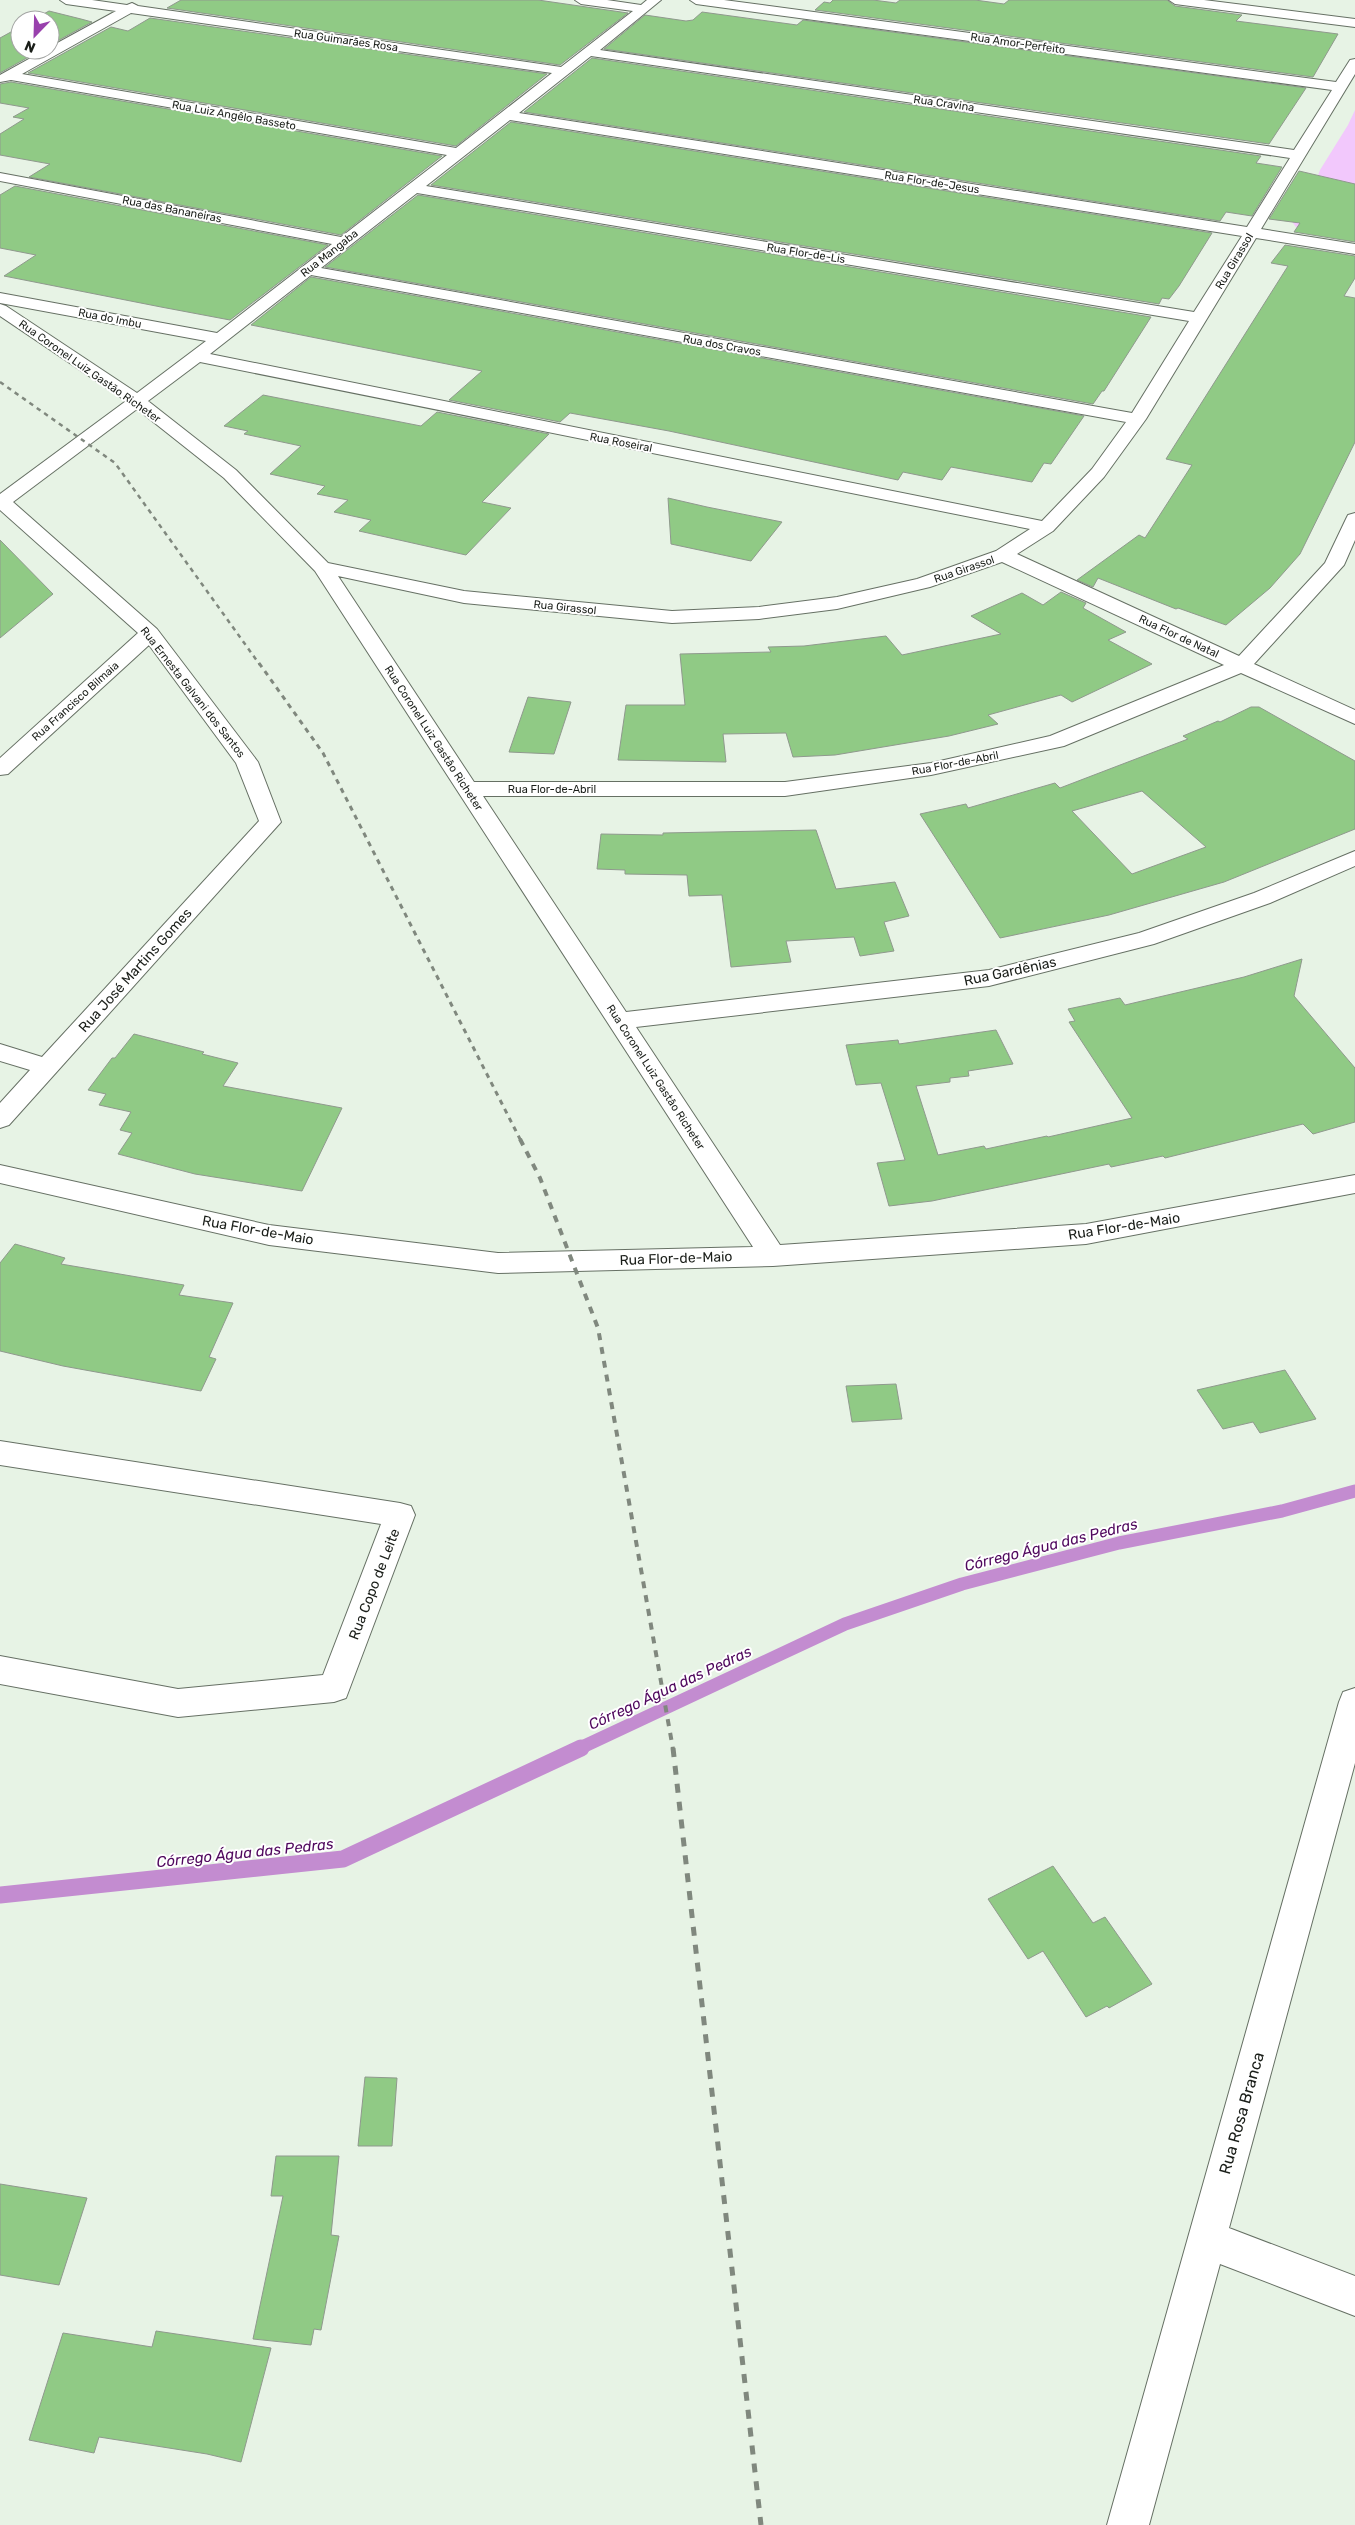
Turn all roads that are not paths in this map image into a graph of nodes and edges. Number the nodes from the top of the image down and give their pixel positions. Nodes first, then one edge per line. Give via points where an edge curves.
1 (66, 0) edge
2 (144, 0) edge
3 (581, 0) edge
4 (696, 0) edge
5 (1175, 0) edge
6 (649, 4) edge
7 (129, 9) junction
8 (1355, 23) edge
9 (589, 52) junction
10 (1355, 63) edge
11 (564, 71) junction
12 (4, 79) edge
13 (1340, 87) junction
14 (508, 115) junction
15 (458, 153) junction
16 (1298, 155) junction
17 (0, 177) edge
18 (414, 188) junction
19 (1252, 232) junction
20 (344, 242) junction
21 (1355, 249) edge
22 (307, 270) junction
23 (0, 298) edge
24 (0, 309) edge
25 (1199, 318) junction
26 (220, 339) junction
27 (195, 356) junction
28 (137, 401) junction
29 (1137, 419) junction
30 (1, 502) edge
31 (1355, 519) edge
32 (1046, 527) junction
33 (1003, 555) junction
34 (322, 567) junction
35 (150, 633) junction
36 (1242, 665) junction
37 (1355, 718) edge
38 (0, 769) edge
39 (467, 789) junction
40 (270, 822) joint
41 (1355, 858) edge
42 (620, 1022) junction
43 (0, 1052) edge
44 (47, 1068) junction
45 (0, 1119) edge
46 (0, 1174) edge
47 (1355, 1184) edge
48 (773, 1256) junction
49 (0, 1454) edge
50 (0, 1670) edge
51 (1355, 1702) edge
52 (1206, 2239) junction
53 (1355, 2296) edge
54 (1128, 2525) edge

1 - 7 street, Rua Guimarães Rosa
2 - 7 street
3 - 6 street
4 - 13 street, Rua Amor-Perfeito
5 - 8 street
6 - 9 street, Rua Mangaba
7 - 11 street, Rua Guimarães Rosa
7 - 12 street
9 - 11 street, Rua Mangaba
9 - 16 street, Rua Cravina
10 - 13 street, Rua Girassol
11 - 14 street, Rua Mangaba
12 - 15 street, Rua Luiz Angêlo Basseto
13 - 16 street, Rua Girassol
14 - 15 street, Rua Mangaba
14 - 19 street, Rua Flor-de-Jesus
15 - 18 street, Rua Mangaba
16 - 19 street, Rua Girassol
17 - 20 street, Rua das Bananeiras
18 - 20 street, Rua Mangaba
18 - 25 street, Rua Flor-de-Lis
19 - 21 street, Rua Flor-de-Jesus
19 - 25 street, Rua Girassol
20 - 22 street, Rua Mangaba
22 - 26 street, Rua Mangaba
22 - 29 street, Rua dos Cravos
23 - 26 street, Rua do Imbu
24 - 28 street, Rua Coronel Luiz Gastão Richeter
25 - 29 street, Rua Girassol
26 - 27 street, Rua Mangaba
27 - 28 street, Rua Mangaba
27 - 32 street, Rua Roseiral
28 - 30 street, Rua Mangaba
28 - 34 street, Rua Coronel Luiz Gastão Richeter via 230,474
29 - 32 street, Rua Girassol via 1098,473
30 - 35 street, Rua Ernesta Galvani dos Santos
31 - 36 street, Rua Flor-de-Abril via 1334,564
32 - 33 street, Rua Girassol
33 - 34 street, Rua Girassol via 923,583 837,603 759,613 672,617 464,597
33 - 36 street, Rua Flor de Natal
34 - 39 street, Rua Coronel Luiz Gastão Richeter
35 - 38 street, Rua Francisco Bilmaia
35 - 40 street, Rua Ernesta Galvani dos Santos via 247,762
36 - 37 street, Rua Flor de Natal
36 - 39 street, Rua Flor-de-Abril via 1056,742 931,769 785,789
39 - 42 street, Rua Coronel Luiz Gastão Richeter
40 - 44 street, Rua José Martins Gomes
41 - 42 street, Rua Gardênias via 1262,898 1146,939 989,978
42 - 48 street, Rua Coronel Luiz Gastão Richeter
43 - 44 street
44 - 45 street, Rua José Martins Gomes
46 - 48 street, Rua Flor-de-Maio via 269,1235 498,1263
47 - 48 street, Rua Flor-de-Maio via 1086,1234
49 - 50 street, Rua Copo de Leite via 400,1515 334,1688 178,1703
51 - 52 street, Rua Rosa Branca
52 - 53 street
52 - 54 street, Rua Rosa Branca

